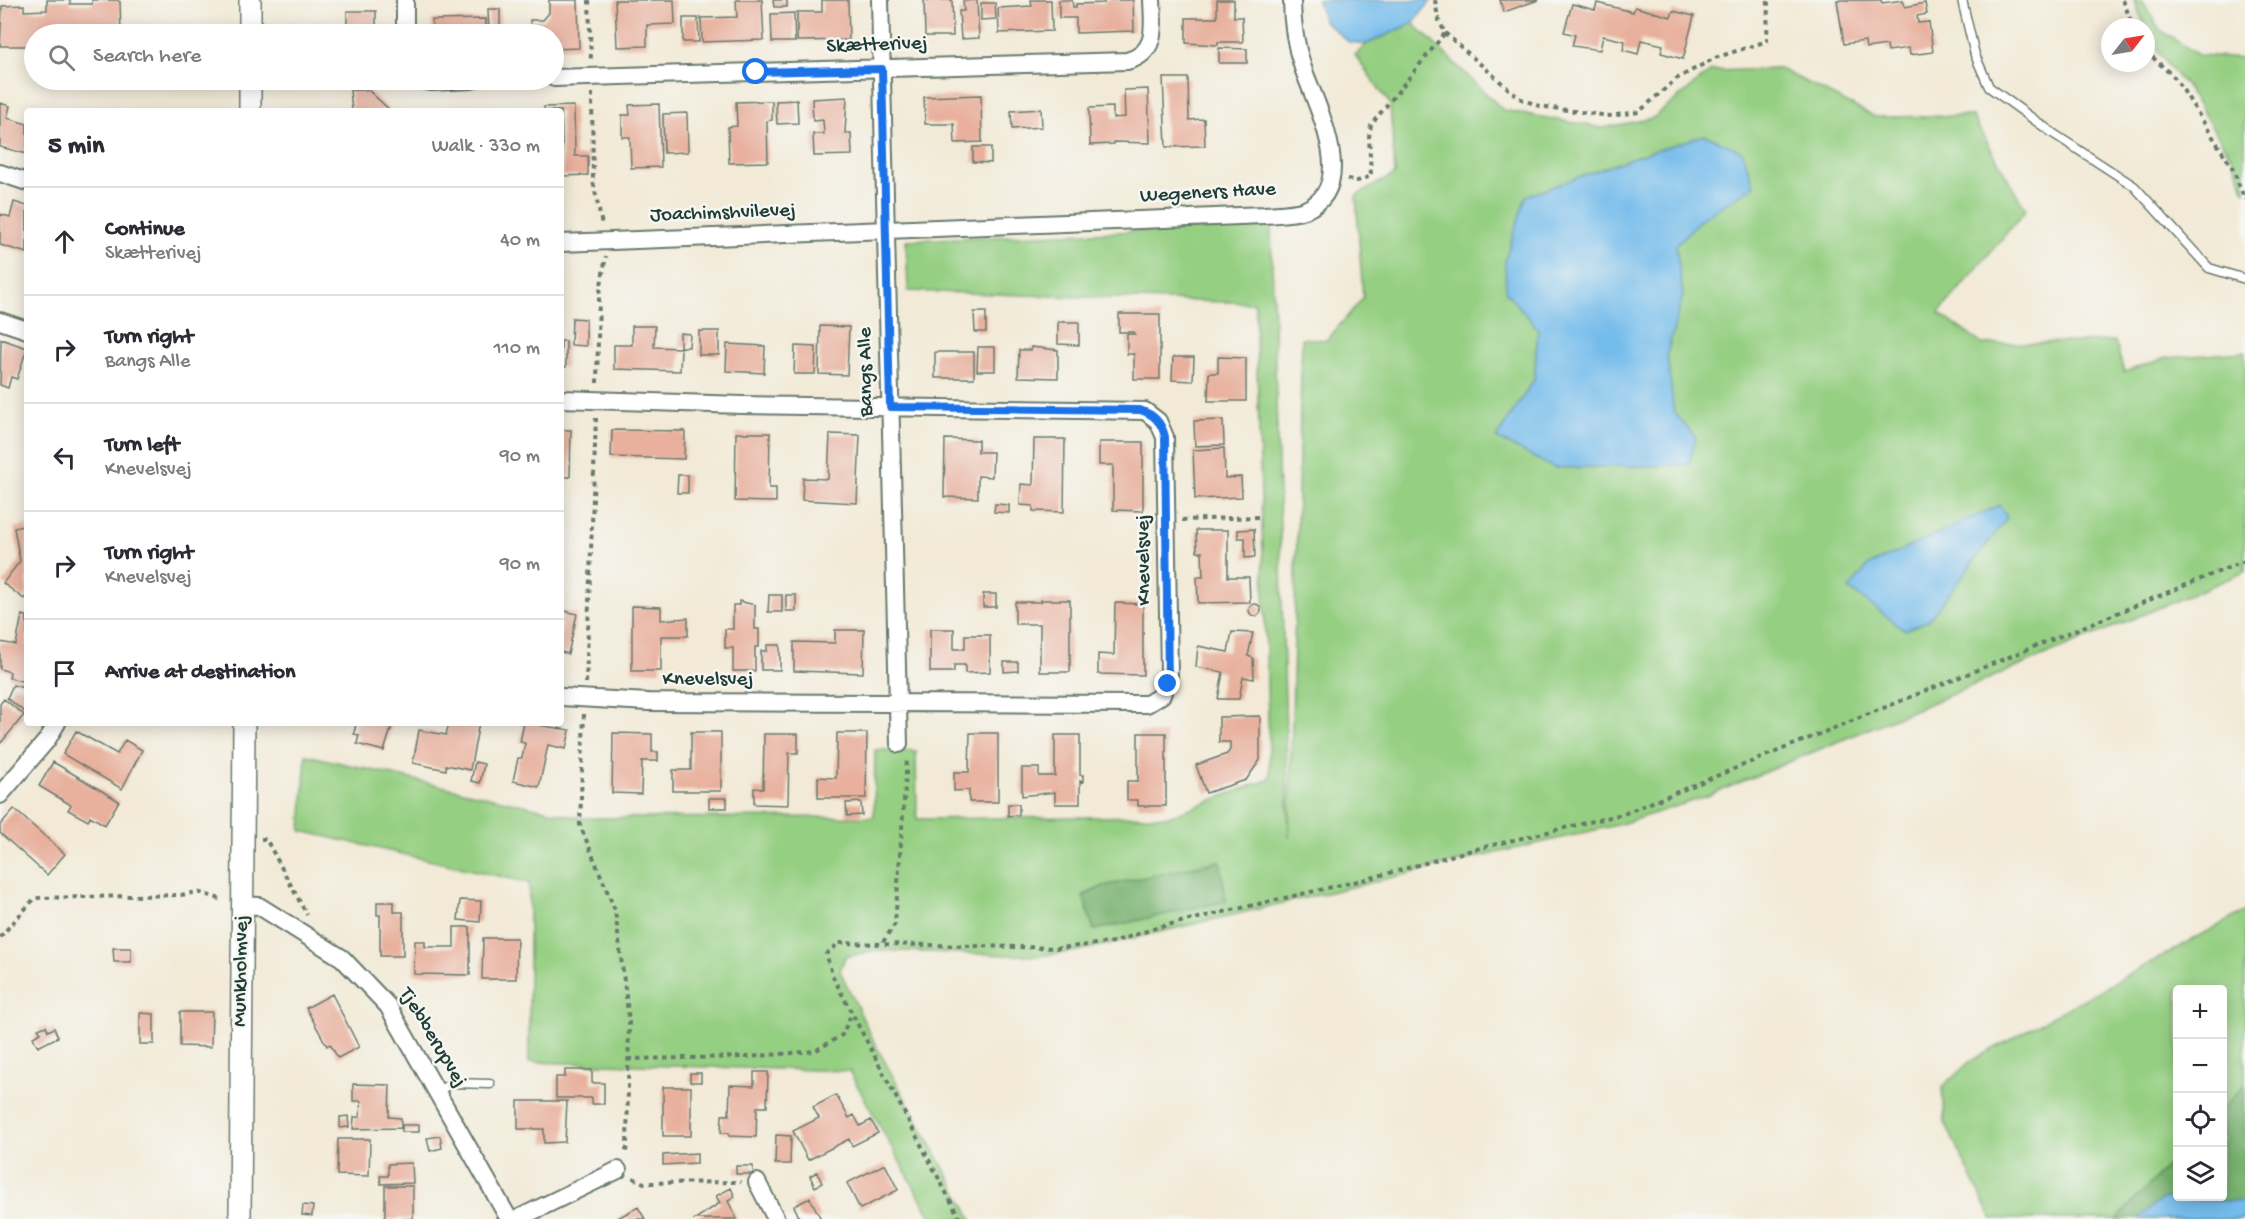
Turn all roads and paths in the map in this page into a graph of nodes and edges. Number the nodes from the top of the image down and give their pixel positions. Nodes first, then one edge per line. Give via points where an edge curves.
1 (250, 0) edge
2 (405, 0) edge
3 (880, 0) edge
4 (1152, 0) edge
5 (1292, 0) edge
6 (1435, 0) edge
7 (1768, 0) edge
8 (1962, 0) edge
9 (2123, 0) edge
10 (2130, 18) edge
11 (250, 24) edge
12 (405, 24) edge
13 (1445, 33) junction
14 (2155, 59) edge
15 (882, 69) junction
16 (564, 78) edge
17 (250, 90) edge
18 (250, 108) edge
19 (0, 173) edge
20 (1332, 176) junction
21 (24, 181) edge
22 (2245, 200) edge
23 (886, 230) junction
24 (564, 243) edge
25 (2245, 279) edge
26 (0, 321) edge
27 (24, 329) edge
28 (564, 399) edge
29 (890, 407) junction
30 (595, 495) dead end
31 (1258, 518) dead end
32 (1166, 521) junction
33 (2245, 561) edge
34 (564, 697) edge
35 (585, 700) junction
36 (898, 703) junction
37 (55, 726) edge
38 (244, 726) edge
39 (899, 744) joint
40 (0, 795) edge
41 (243, 837) junction
42 (243, 905) junction
43 (303, 933) junction
44 (0, 937) edge
45 (882, 943) junction
46 (852, 1013) junction
47 (628, 1059) junction
48 (490, 1084) dead end
49 (438, 1091) junction
50 (618, 1170) junction
51 (757, 1182) joint
52 (240, 1219) edge
53 (509, 1219) edge
54 (517, 1219) edge
55 (776, 1219) edge
56 (960, 1219) edge

1 - 11 street
2 - 12 street
3 - 15 street, Bangs Alle
4 - 15 street, Skætterivej via 1152,40 1144,52 1131,60
5 - 20 street via 1302,66 1332,153
6 - 13 path
7 - 13 path via 1767,41 1715,58 1676,79 1639,112 1609,116 1539,106 1519,98
8 - 25 lane via 1975,55 1989,87 2134,186 2209,268
9 - 10 path
13 - 20 path via 1371,125 1371,176 1358,181
14 - 22 path via 2176,79 2232,167
15 - 16 street, Skætterivej
15 - 23 street, Bangs Alle
17 - 18 street
19 - 21 street
20 - 23 street, Wegeners Have via 1320,200 1304,210 1284,213
23 - 24 street, Joachimshvilevej
23 - 29 street, Bangs Alle
26 - 27 street
28 - 29 street, Knevelsvej
29 - 32 street, Knevelsvej via 1145,411 1157,420 1164,434
29 - 36 street, Bangs Alle
30 - 35 path
31 - 32 path
32 - 36 street, Knevelsvej via 1169,674 1166,688 1156,700 1129,705
33 - 45 path via 1623,814 1159,927 1113,942 1061,948
34 - 35 street, Knevelsvej
35 - 36 street, Knevelsvej
35 - 47 path via 580,825 615,910 629,1020
36 - 39 street, Bangs Alle
37 - 40 street
38 - 41 street, Munkholmvej
39 - 45 path via 906,747 908,763 895,924
41 - 42 street, Munkholmvej
41 - 43 path via 266,839 307,912
42 - 43 street, Tjebberupvej via 259,906
42 - 44 path via 197,892 35,898
42 - 52 street, Munkholmvej
43 - 49 street, Tjebberupvej via 342,958 374,989 401,1025
45 - 46 path via 839,943 826,954
46 - 47 path via 842,1035 815,1051 747,1057
46 - 56 path
47 - 50 path via 627,1147
48 - 49 lane via 452,1083
49 - 53 street, Tjebberupvej
50 - 51 path via 644,1183
50 - 54 street
51 - 55 street

